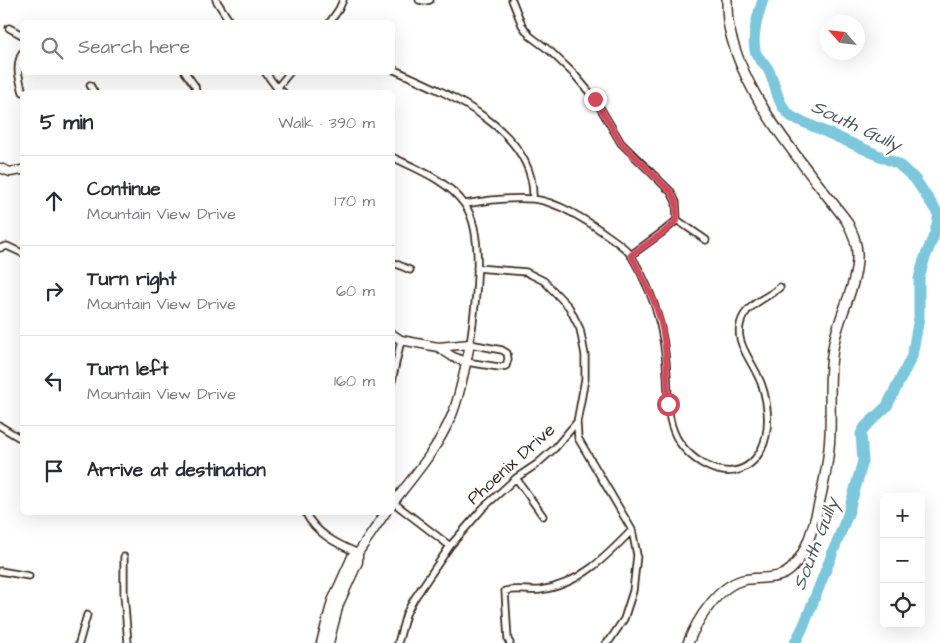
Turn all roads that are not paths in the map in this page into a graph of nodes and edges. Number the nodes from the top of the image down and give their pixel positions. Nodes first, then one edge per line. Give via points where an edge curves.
1 (343, 0) edge
2 (419, 0) edge
3 (430, 0) edge
4 (512, 0) edge
5 (727, 0) edge
6 (219, 1) edge
7 (229, 20) edge
8 (331, 20) edge
9 (9, 28) dead end
10 (20, 34) edge
11 (20, 57) edge
12 (395, 70) edge
13 (187, 75) edge
14 (267, 75) edge
15 (288, 75) edge
16 (90, 85) dead end
17 (277, 88) junction
18 (22, 90) edge
19 (93, 90) edge
20 (196, 90) edge
21 (280, 90) edge
22 (395, 158) edge
23 (0, 168) edge
24 (20, 170) edge
25 (533, 199) junction
26 (465, 204) junction
27 (677, 220) junction
28 (706, 240) dead end
29 (0, 248) edge
30 (20, 252) edge
31 (631, 255) junction
32 (395, 263) edge
33 (477, 268) junction
34 (410, 270) dead end
35 (780, 288) dead end
36 (395, 336) edge
37 (401, 340) junction
38 (470, 344) junction
39 (438, 347) junction
40 (466, 362) junction
41 (395, 367) edge
42 (576, 422) junction
43 (0, 426) edge
44 (18, 437) dead end
45 (516, 478) junction
46 (395, 500) edge
47 (395, 505) edge
48 (307, 515) edge
49 (384, 515) edge
50 (543, 516) dead end
51 (632, 530) junction
52 (450, 546) junction
53 (358, 553) junction
54 (124, 557) dead end
55 (0, 571) edge
56 (29, 576) dead end
57 (87, 615) dead end
58 (610, 642) edge
59 (79, 643) edge
60 (128, 643) edge
61 (321, 643) edge
62 (329, 643) edge
63 (399, 643) edge
64 (510, 643) edge
65 (688, 643) edge

1 - 8 street
2 - 3 street
4 - 27 street via 530,36 574,74 595,99 621,143 671,192 676,202
5 - 65 main road via 728,24 736,54 768,118 846,220 856,239 857,260 834,343 829,375 828,464 805,549 786,573 745,579 724,588 702,616
6 - 7 street
9 - 10 street
11 - 18 street via 17,70
12 - 25 street via 442,91 502,131 528,167 534,187
13 - 20 street
14 - 17 street
15 - 17 street
16 - 19 street
17 - 21 street
22 - 26 street via 436,179
23 - 24 street via 10,172
25 - 26 street
25 - 31 street via 550,203 593,224
26 - 33 street via 476,233
27 - 28 street
27 - 31 street
29 - 30 street via 7,246
31 - 35 street via 647,285 660,321 666,349 672,429 682,446 698,462 715,470 736,472 752,462 761,450 767,430 768,409 758,375 742,348 740,325 751,307
32 - 34 street
33 - 38 street
33 - 42 street, Phoenix Drive via 526,272 544,280 569,307 580,329 585,354 585,379
36 - 37 street
37 - 39 street
37 - 41 street
38 - 39 street
38 - 40 street
38 - 40 street via 502,350 508,355 508,363 499,367
39 - 40 street
40 - 46 street via 451,415 430,454
42 - 45 street, Phoenix Drive via 555,448
42 - 51 street via 578,438
43 - 44 street
45 - 50 street
45 - 52 street, Phoenix Drive via 483,508
47 - 52 street
48 - 53 street via 327,537
49 - 53 street
51 - 58 street via 637,555 633,592 624,619
51 - 64 street via 598,563 573,580 540,590 505,590
52 - 63 street, Phoenix Drive via 406,614
53 - 61 street via 352,556 332,602
53 - 62 street via 358,562 339,604
54 - 60 street
55 - 56 street
57 - 59 street

